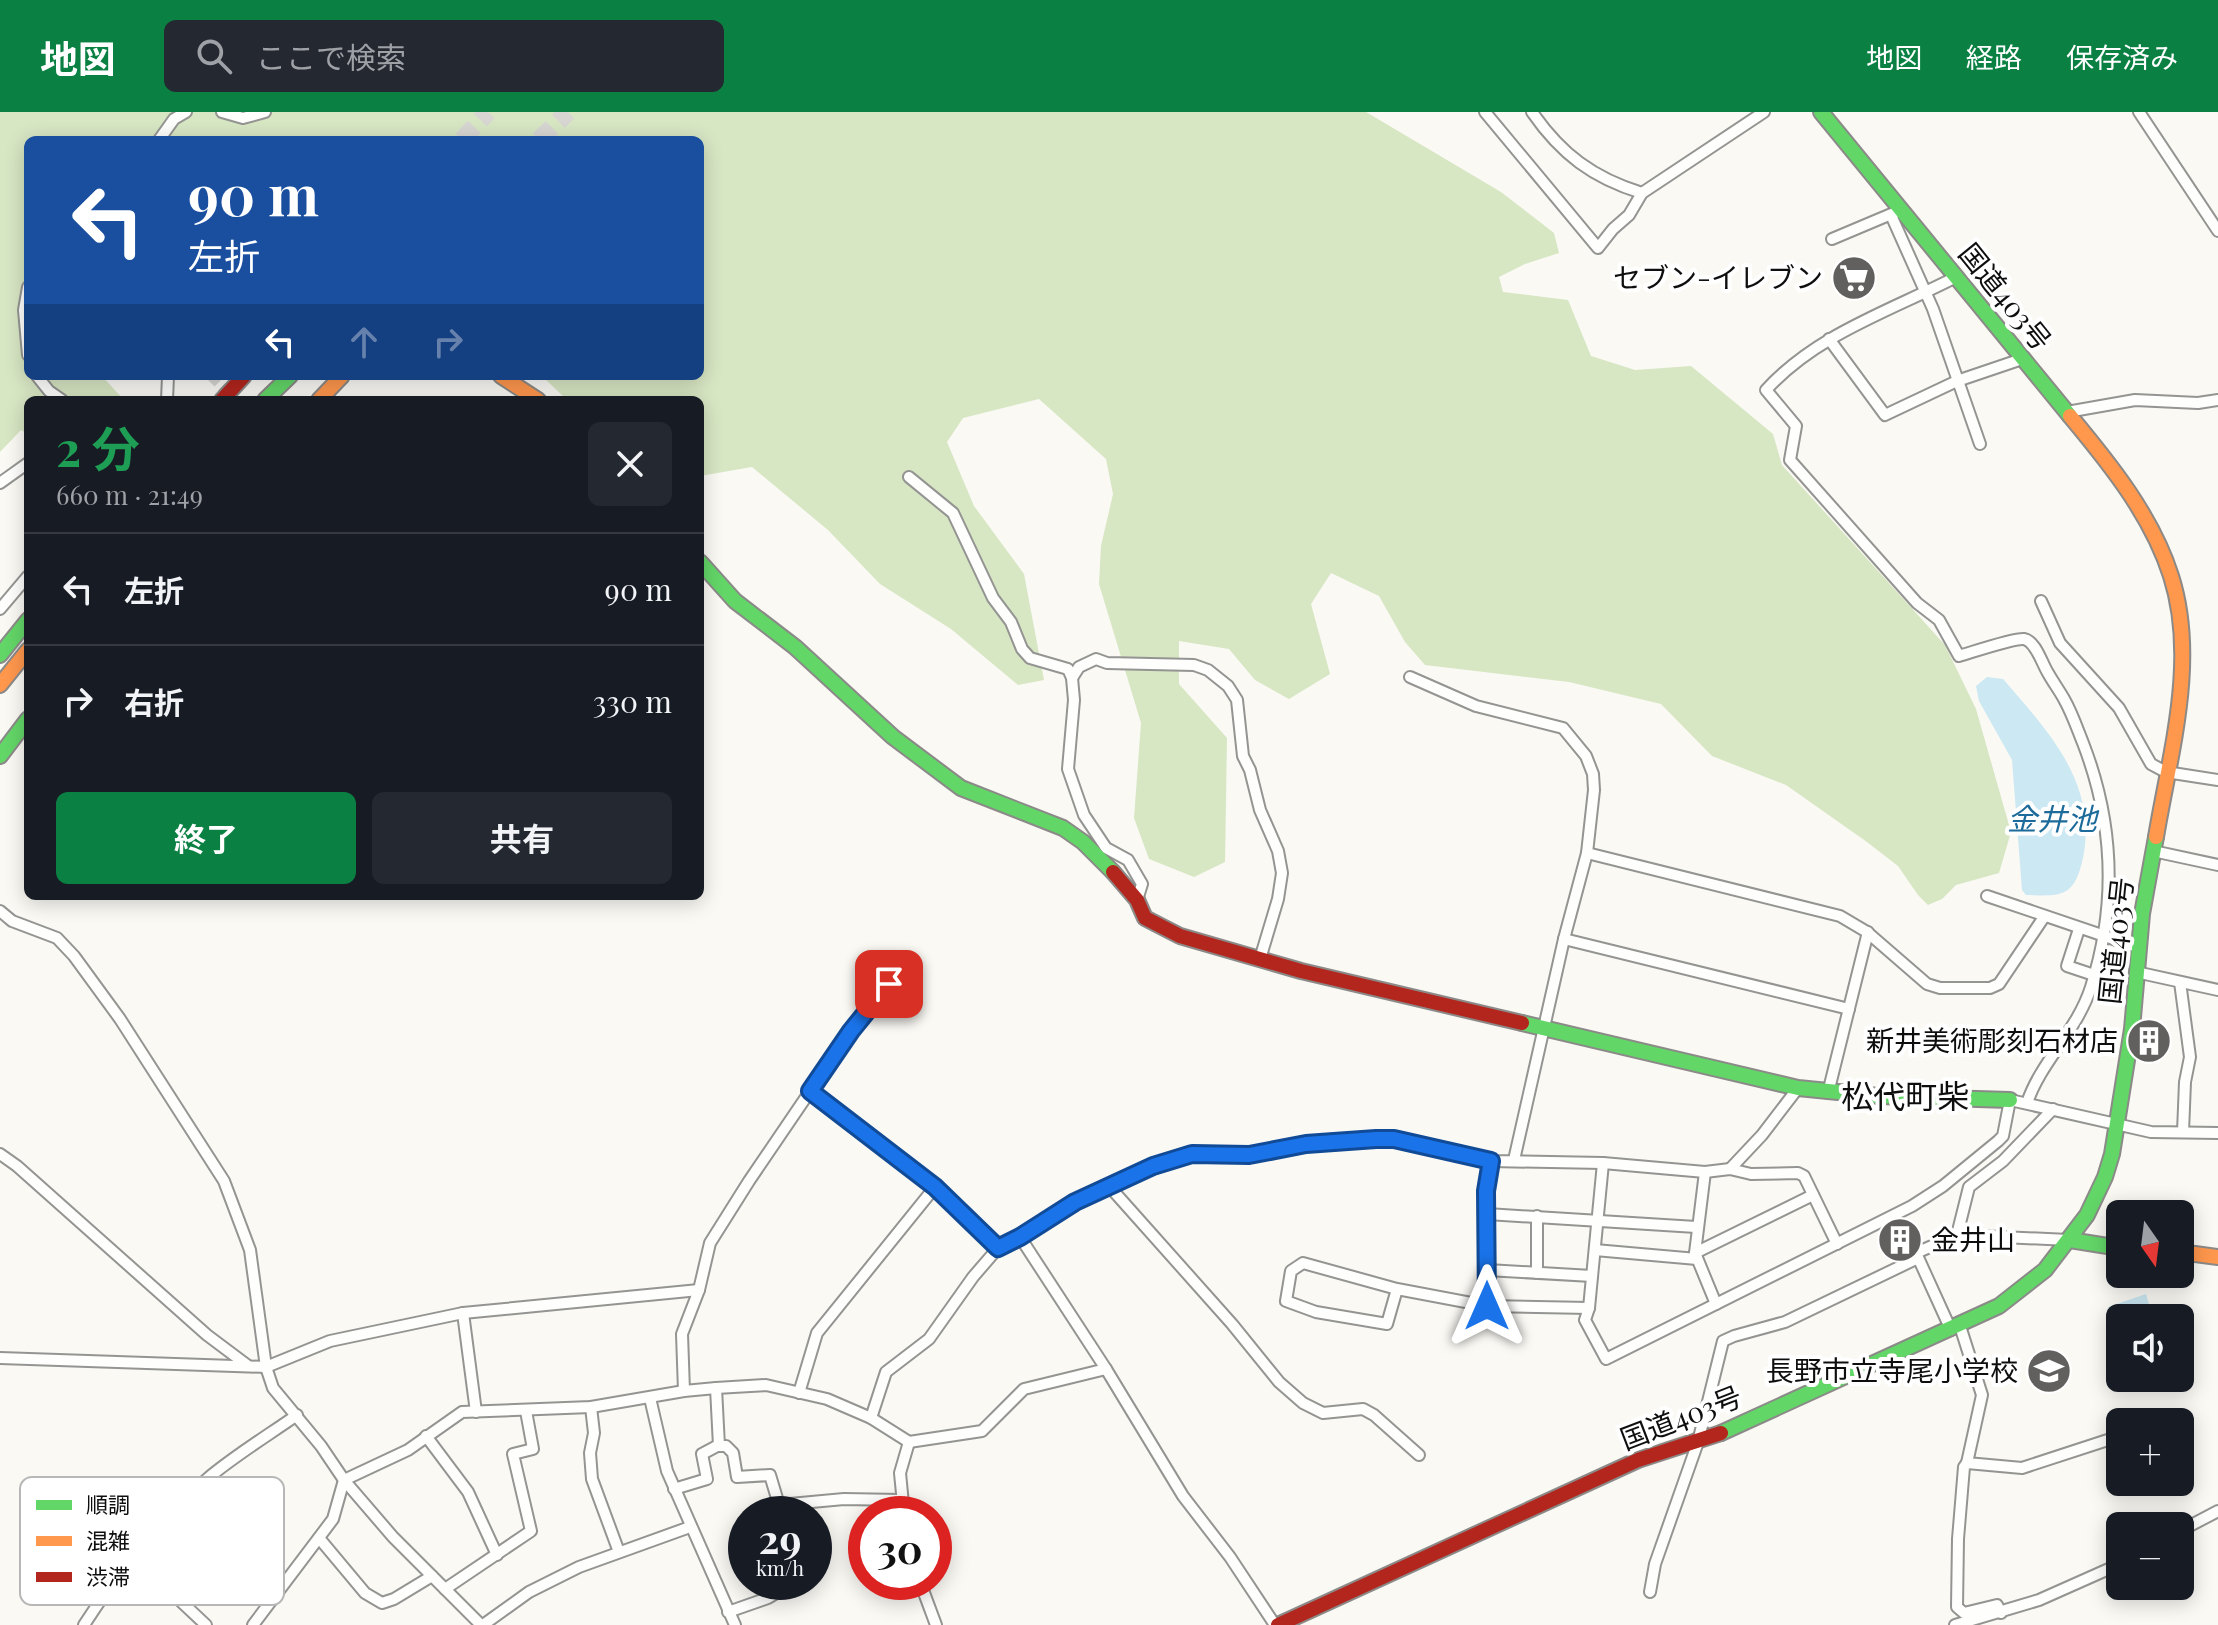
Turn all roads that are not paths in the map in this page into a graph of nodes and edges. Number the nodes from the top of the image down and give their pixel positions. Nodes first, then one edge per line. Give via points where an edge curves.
1 (186, 112) edge
2 (222, 112) edge
3 (265, 112) edge
4 (1485, 112) edge
5 (1532, 112) edge
6 (1764, 112) edge
7 (1821, 112) edge
8 (2139, 112) edge
9 (162, 136) edge
10 (1642, 193) junction
11 (1896, 212) junction
12 (2218, 231) edge
13 (1832, 239) dead end
14 (1956, 277) junction
15 (1925, 292) junction
16 (1829, 339) junction
17 (2022, 359) junction
18 (40, 380) edge
19 (240, 380) edge
20 (286, 380) edge
21 (338, 380) edge
22 (507, 380) edge
23 (1957, 381) junction
24 (56, 396) edge
25 (226, 396) edge
26 (269, 396) edge
27 (323, 396) edge
28 (532, 396) edge
29 (2218, 400) edge
30 (2067, 412) junction
31 (1980, 444) dead end
32 (24, 466) edge
33 (909, 477) dead end
34 (0, 483) edge
35 (704, 566) edge
36 (24, 581) edge
37 (2041, 601) dead end
38 (0, 609) edge
39 (24, 625) edge
40 (0, 655) edge
41 (24, 655) edge
42 (1410, 677) dead end
43 (1072, 678) junction
44 (0, 685) edge
45 (24, 724) edge
46 (0, 756) edge
47 (2166, 772) junction
48 (2218, 780) edge
49 (2153, 851) junction
50 (1587, 853) junction
51 (2218, 865) edge
52 (1987, 896) dead end
53 (1137, 900) junction
54 (0, 911) edge
55 (2044, 917) junction
56 (2079, 929) junction
57 (1868, 932) junction
58 (2102, 937) junction
59 (1564, 939) junction
60 (2137, 947) junction
61 (1260, 959) junction
62 (909, 960) dead end
63 (2136, 972) junction
64 (2094, 975) junction
65 (2180, 982) junction
66 (2218, 990) edge
67 (1849, 1009) junction
68 (1544, 1027) junction
69 (1798, 1088) junction
70 (810, 1091) junction
71 (1828, 1093) junction
72 (2010, 1100) junction
73 (2027, 1103) junction
74 (2053, 1109) junction
75 (2116, 1125) junction
76 (2183, 1132) junction
77 (2218, 1133) edge
78 (0, 1154) edge
79 (1514, 1160) junction
80 (1491, 1161) junction
81 (1603, 1163) junction
82 (1730, 1169) junction
83 (1705, 1172) junction
84 (1109, 1186) junction
85 (935, 1187) junction
86 (1813, 1195) junction
87 (1487, 1214) junction
88 (1537, 1216) junction
89 (1599, 1220) junction
90 (1696, 1227) junction
91 (1957, 1235) junction
92 (1020, 1237) junction
93 (2070, 1240) junction
94 (1837, 1244) junction
95 (2106, 1246) edge
96 (998, 1248) junction
97 (1595, 1250) junction
98 (2194, 1254) edge
99 (1696, 1256) junction
100 (2218, 1257) edge
101 (1918, 1258) junction
102 (1487, 1270) junction
103 (1537, 1273) junction
104 (1592, 1276) junction
105 (1397, 1289) junction
106 (699, 1290) junction
107 (1716, 1304) junction
108 (1487, 1306) junction
109 (1589, 1308) junction
110 (463, 1313) junction
111 (1955, 1328) junction
112 (0, 1358) edge
113 (249, 1366) junction
114 (266, 1367) junction
115 (1106, 1369) junction
116 (716, 1388) junction
117 (684, 1391) junction
118 (799, 1393) junction
119 (650, 1398) junction
120 (591, 1407) junction
121 (526, 1411) junction
122 (476, 1412) junction
123 (297, 1415) junction
124 (871, 1418) junction
125 (426, 1436) junction
126 (2106, 1441) edge
127 (909, 1442) junction
128 (1698, 1442) junction
129 (719, 1446) junction
130 (1419, 1455) dead end
131 (1967, 1463) junction
132 (209, 1477) edge
133 (344, 1480) junction
134 (674, 1489) junction
135 (776, 1496) edge
136 (901, 1496) edge
137 (2218, 1511) edge
138 (2194, 1524) edge
139 (690, 1527) junction
140 (319, 1538) junction
141 (619, 1552) junction
142 (497, 1555) junction
143 (2106, 1570) edge
144 (432, 1576) junction
145 (284, 1584) edge
146 (445, 1589) junction
147 (1650, 1592) dead end
148 (762, 1600) edge
149 (927, 1600) edge
150 (97, 1605) edge
151 (185, 1605) edge
152 (268, 1605) edge
153 (728, 1612) junction
154 (2001, 1613) junction
155 (84, 1625) edge
156 (206, 1625) edge
157 (253, 1625) edge
158 (482, 1625) edge
159 (735, 1625) edge
160 (936, 1625) edge
161 (1276, 1625) edge
162 (1955, 1625) edge

1 - 9 street
2 - 3 street via 243,118
4 - 10 street via 1598,248
5 - 10 street via 1570,157
6 - 10 street
7 - 11 main road, 国道403号
8 - 12 street
11 - 13 street
11 - 14 main road, 国道403号
11 - 15 street
14 - 15 street
14 - 17 main road, 国道403号
15 - 16 street
15 - 23 street
16 - 23 street via 1885,415
16 - 58 street via 1766,390 1796,426 1790,460 1917,603 1939,620 1959,656 2021,639 2032,644 2074,719 2104,811 2110,868
17 - 23 street
17 - 30 main road, 国道403号
18 - 24 street
19 - 25 main road
20 - 26 main road
21 - 27 main road
22 - 28 main road
23 - 31 street
29 - 30 street via 2135,400
30 - 47 main road, 国道403号 via 2146,523 2176,598 2183,670
32 - 34 street
33 - 43 street via 953,513 1022,649 1030,658 1068,669
35 - 53 main road via 735,601 795,647 893,737 961,788 1063,828
36 - 38 street
37 - 47 street via 2060,643 2119,708 2151,764
39 - 40 main road
41 - 44 main road
42 - 50 street via 1476,706 1563,728 1593,774
43 - 53 street via 1068,769 1084,815 1106,848 1128,860 1142,884
43 - 61 street via 1079,667 1096,659 1194,665 1228,686 1237,700 1243,756 1282,873
45 - 46 main road
47 - 48 street
47 - 49 main road, 国道403号
49 - 51 street
49 - 60 main road, 国道403号
50 - 57 street via 1840,916
50 - 59 street
52 - 55 street
53 - 61 main road via 1145,918 1180,936
54 - 114 street via 57,938 74,956 213,1162 250,1250
55 - 56 street
55 - 57 street via 2005,979 1990,988 1927,984
56 - 58 street
56 - 64 street via 2067,966
57 - 67 street
58 - 60 street
58 - 64 street
59 - 67 street
59 - 68 street
60 - 63 main road, 国道403号
61 - 68 main road
62 - 70 street
63 - 65 street
63 - 75 main road, 国道403号
64 - 73 street via 2080,1017
65 - 66 street
65 - 76 street via 2190,1057
67 - 71 street
68 - 69 main road
68 - 79 street
69 - 71 main road
69 - 82 street
70 - 85 street
70 - 106 street via 710,1243
71 - 72 main road
72 - 73 street
72 - 94 street via 2003,1136 1990,1149 1912,1206
73 - 74 street
74 - 75 street
74 - 91 street via 2003,1161 1969,1187
75 - 76 street
75 - 93 main road, 国道403号 via 2105,1177
76 - 77 street
78 - 113 street
79 - 80 street
79 - 81 street
80 - 84 street via 1394,1139 1358,1138 1249,1155 1192,1154
80 - 87 street
81 - 83 street
81 - 89 street
82 - 83 street
82 - 86 street via 1798,1173
83 - 90 street
84 - 92 street
84 - 130 street via 1291,1393 1323,1413 1363,1409
85 - 96 street
85 - 118 street via 817,1333
86 - 94 street
86 - 99 street
87 - 88 street
87 - 102 street
88 - 89 street
88 - 103 street
89 - 90 street
89 - 97 street
90 - 99 street
91 - 93 street
91 - 101 street via 1916,1253
92 - 96 street
92 - 115 street
93 - 95 main road
93 - 111 main road, 国道403号 via 2032,1283
94 - 107 street
96 - 124 street via 929,1339 886,1372
97 - 99 street
97 - 104 street
98 - 100 main road
99 - 107 street
101 - 111 street
101 - 128 street via 1800,1315 1723,1341
102 - 103 street
102 - 108 street
103 - 104 street
104 - 109 street
105 - 105 street via 1303,1263 1291,1271 1286,1301 1316,1312 1387,1324
105 - 108 street
106 - 110 street
106 - 117 street via 682,1334
107 - 109 street via 1606,1359 1585,1320
108 - 109 street
110 - 114 street via 330,1341
110 - 122 street
111 - 128 main road, 国道403号
111 - 131 street via 1982,1395
112 - 113 street
113 - 114 street
114 - 123 street via 273,1388
115 - 127 street via 1024,1389 982,1431
115 - 161 street via 1183,1496
116 - 117 street
116 - 118 street via 766,1385
116 - 129 street
117 - 119 street
118 - 124 street
119 - 120 street
119 - 134 street
120 - 121 street
120 - 141 street via 592,1479
121 - 122 street
121 - 142 street via 533,1449 513,1454 531,1531
122 - 125 street via 462,1412
123 - 132 street
123 - 133 street
124 - 127 street
125 - 133 street
125 - 142 street via 468,1492
126 - 131 street via 2022,1468
127 - 136 street via 900,1473
128 - 147 street
128 - 161 main road, 国道403号 via 1638,1460
129 - 134 street via 702,1454 707,1479
129 - 135 street via 733,1453 737,1477 770,1475
131 - 154 street via 1957,1607 1964,1613 1997,1605
133 - 140 street via 333,1519
133 - 144 street
134 - 139 street
137 - 138 street
139 - 141 street
139 - 153 street
140 - 144 street via 365,1593 382,1603
140 - 145 street
141 - 158 street via 529,1592
142 - 146 street
143 - 154 street
144 - 146 street
146 - 158 street
148 - 153 street
149 - 160 street
150 - 155 street
151 - 156 street
152 - 157 street
153 - 159 street
154 - 162 street

